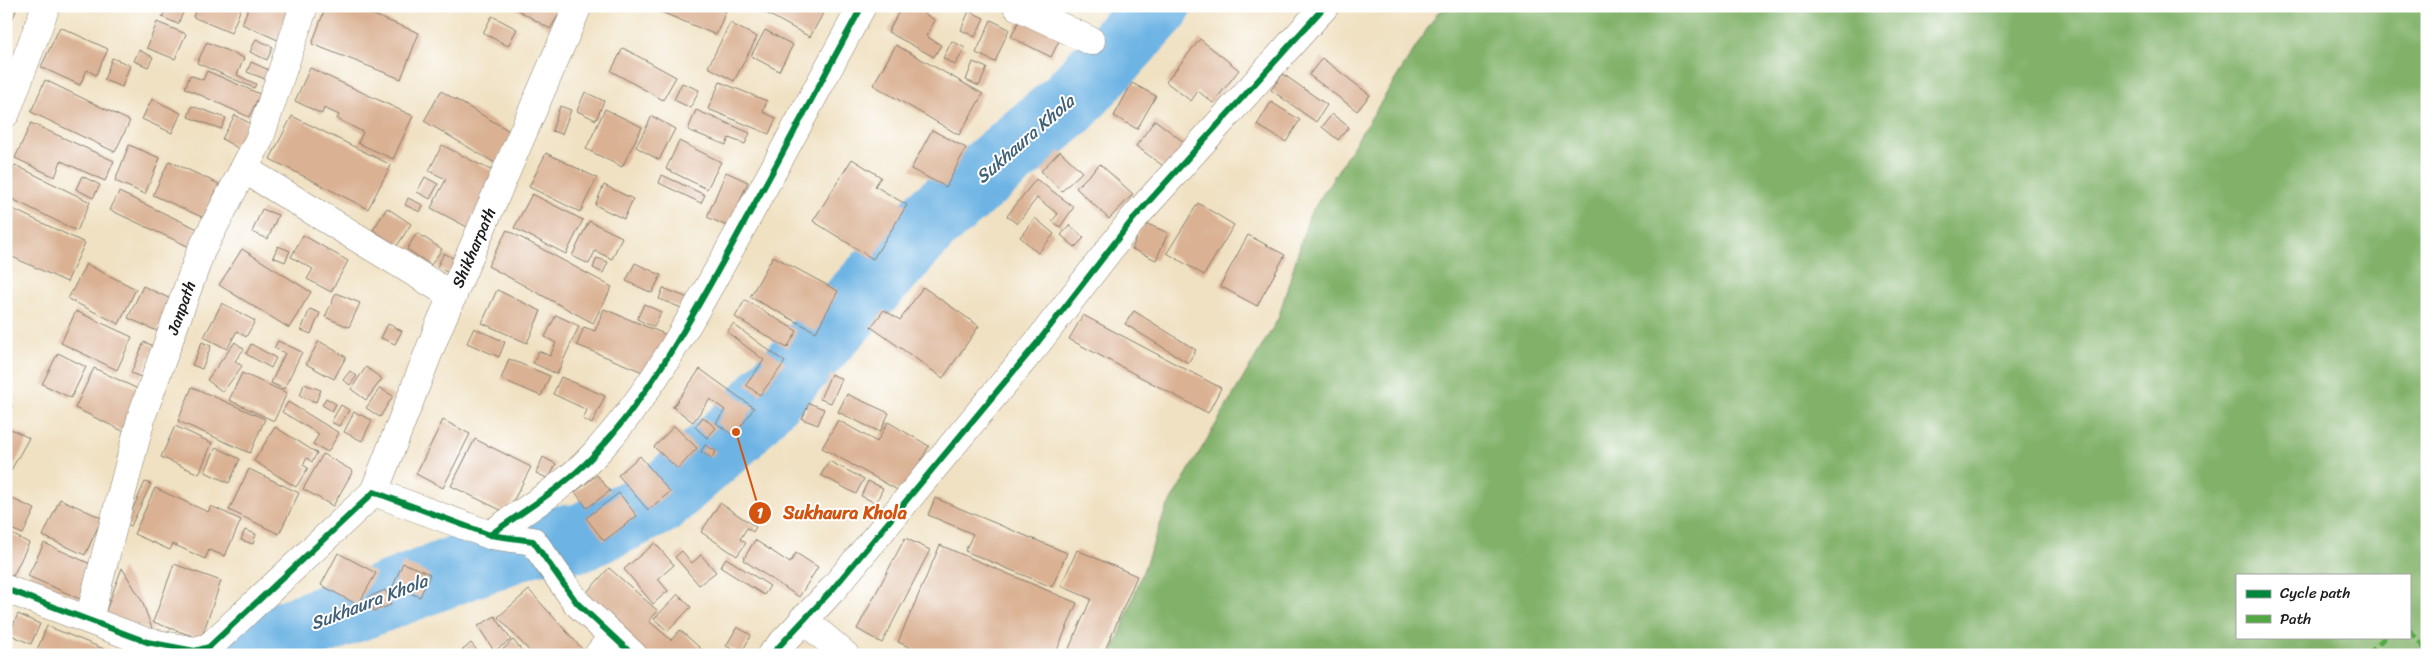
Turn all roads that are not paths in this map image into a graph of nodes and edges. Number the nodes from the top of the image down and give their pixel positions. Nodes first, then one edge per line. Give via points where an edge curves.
1 (46, 6) edge
2 (304, 6) edge
3 (578, 6) edge
4 (862, 6) edge
5 (1017, 6) edge
6 (1325, 6) edge
7 (1091, 41) dead end
8 (6, 113) edge
9 (244, 169) junction
10 (453, 296) junction
11 (374, 492) junction
12 (490, 535) junction
13 (6, 589) edge
14 (804, 619) junction
15 (89, 620) junction
16 (606, 646) edge
17 (633, 655) edge
18 (771, 655) edge
19 (846, 655) edge

1 - 8 street
2 - 9 street, Janpath via 259,140
3 - 10 street, Shikharpath
4 - 12 street via 763,190 656,376 591,459
5 - 7 street
6 - 14 street via 1133,219 1025,357 832,590
9 - 10 street
9 - 15 street, Janpath via 201,251 142,415
10 - 11 street, Shikharpath
11 - 12 street
11 - 15 street via 209,648 194,651 147,642
12 - 16 street via 533,541
13 - 15 street
14 - 18 street
14 - 19 street
16 - 17 street

